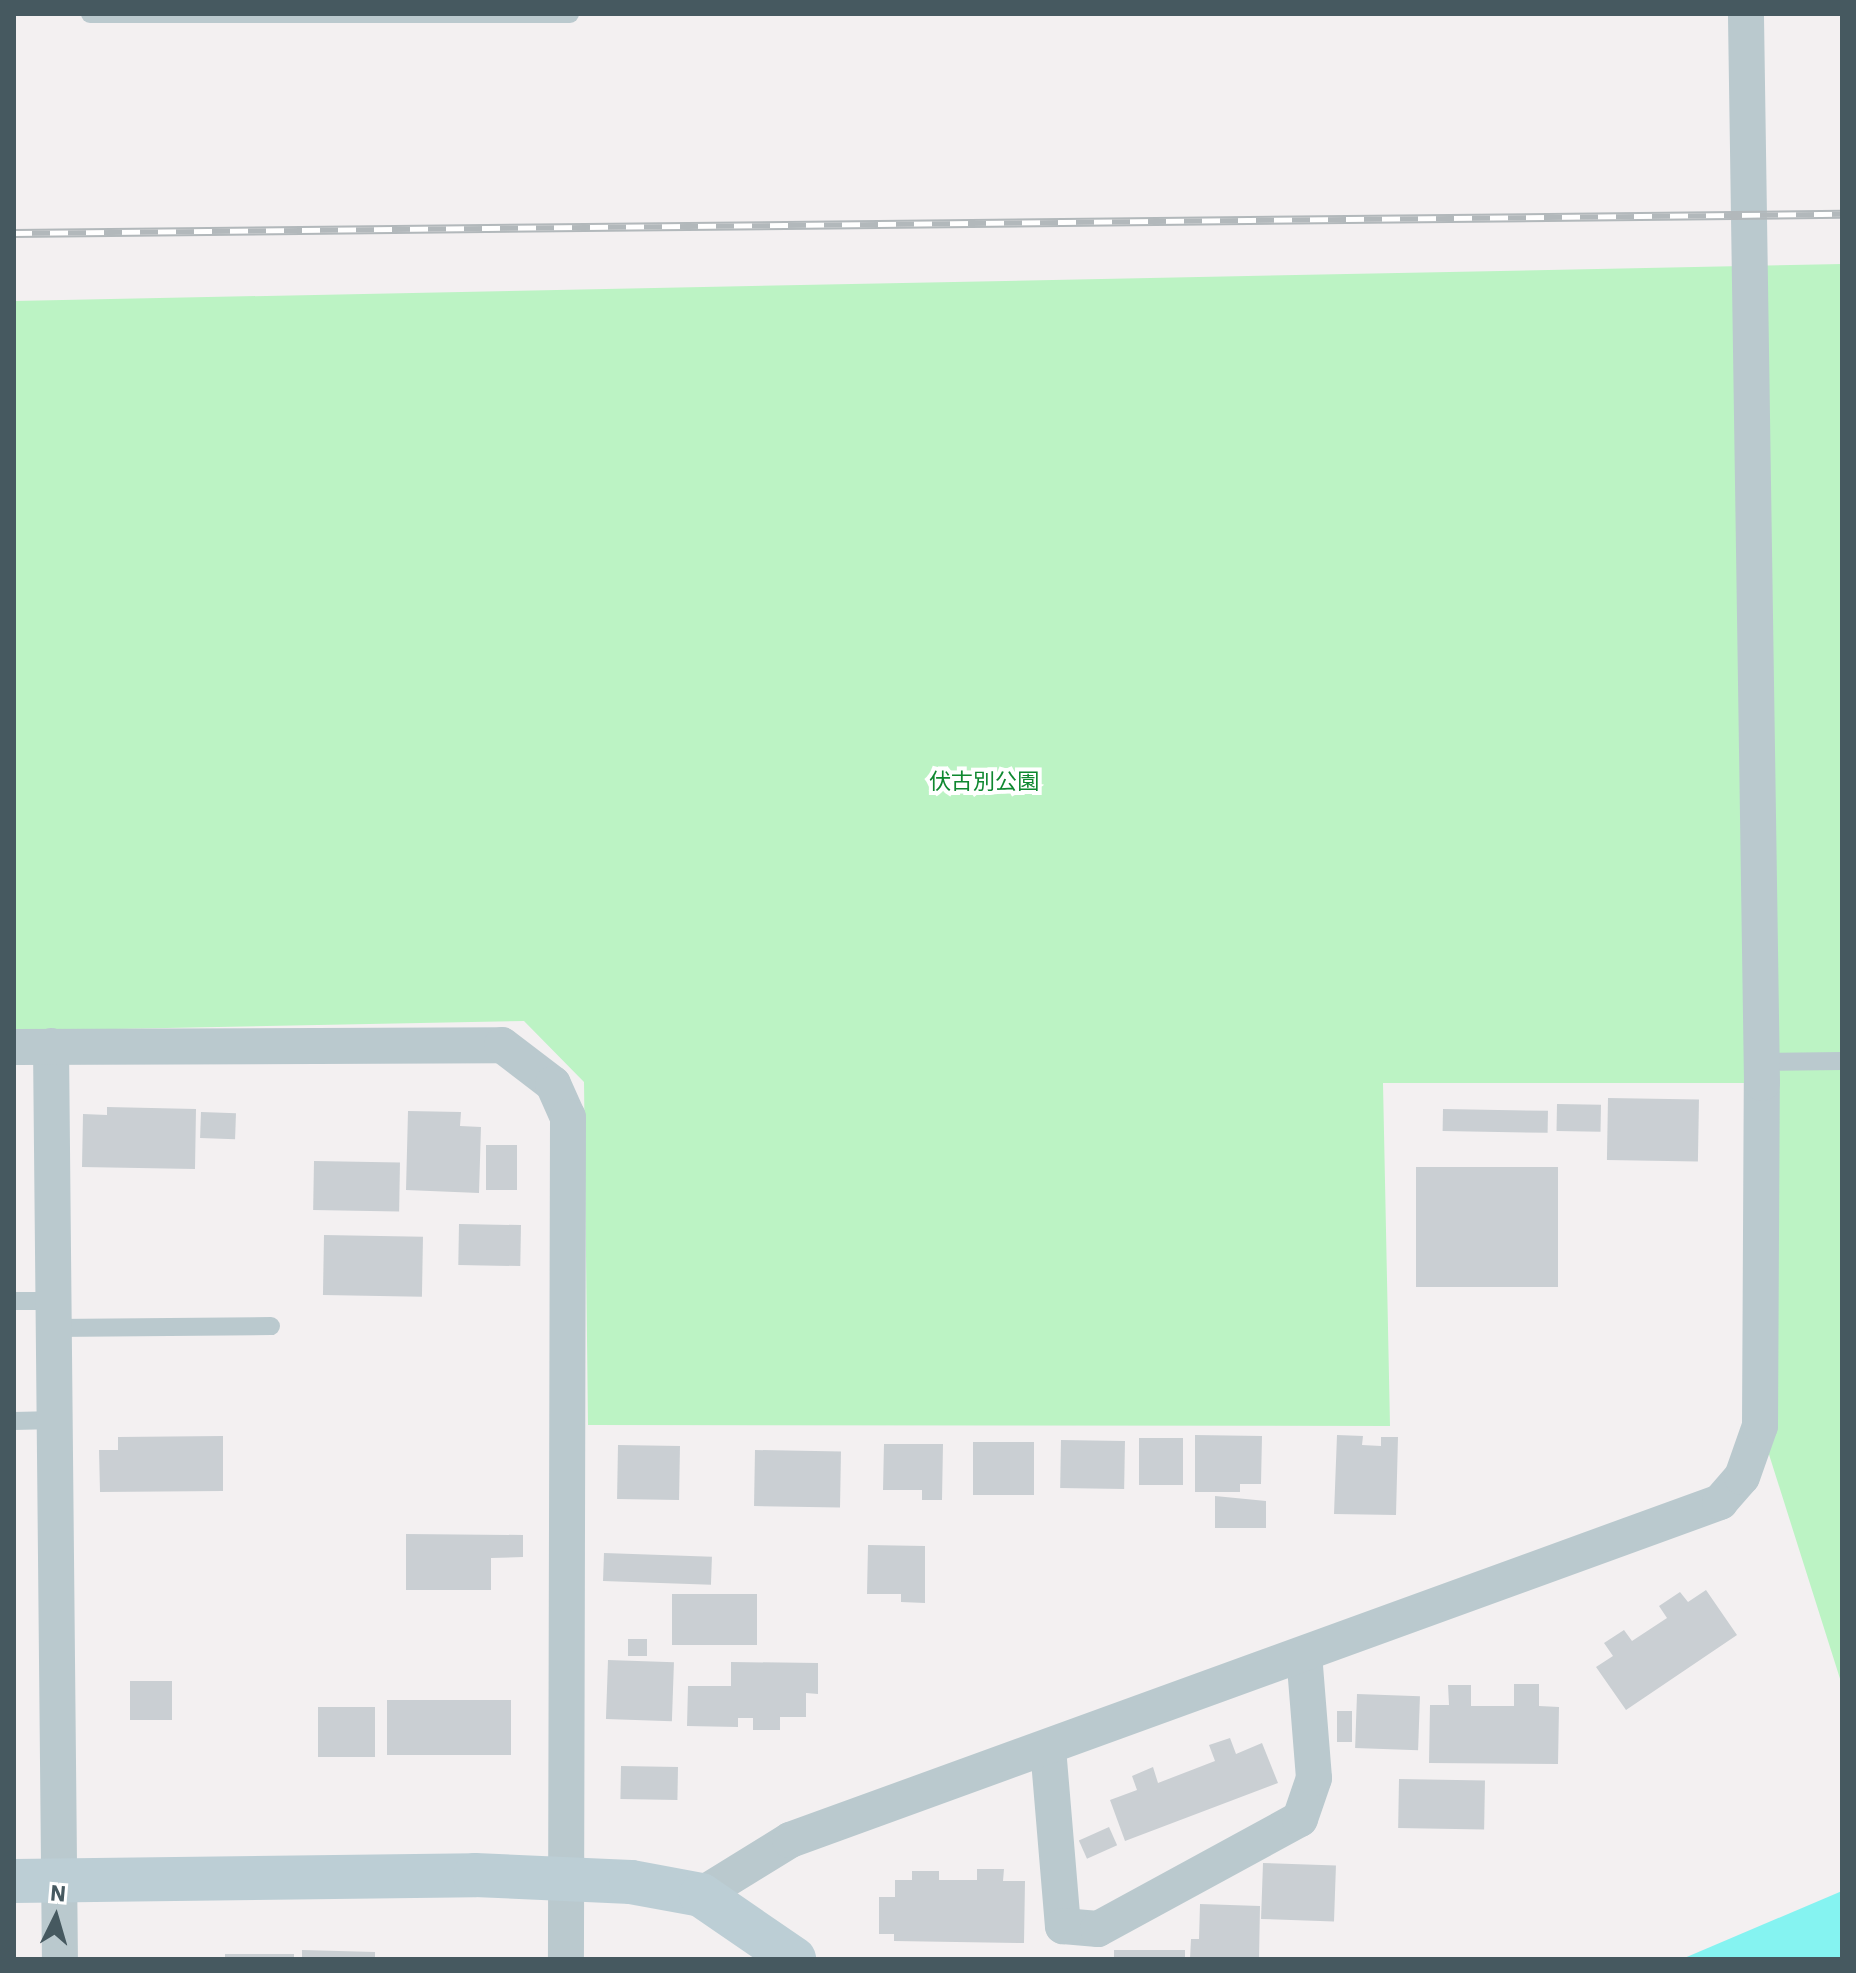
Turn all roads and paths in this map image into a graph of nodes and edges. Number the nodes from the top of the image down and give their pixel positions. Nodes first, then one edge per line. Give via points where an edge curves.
1 (90, 14) edge
2 (570, 14) edge
3 (1746, 14) edge
4 (51, 1046) junction
5 (14, 1047) edge
6 (1842, 1061) edge
7 (1761, 1062) junction
8 (14, 1301) edge
9 (54, 1314) junction
10 (271, 1326) dead end
11 (55, 1420) junction
12 (14, 1421) edge
13 (1304, 1654) junction
14 (1048, 1748) junction
15 (565, 1877) junction
16 (14, 1881) edge
17 (59, 1881) junction
18 (701, 1895) junction
19 (60, 1959) edge
20 (566, 1959) edge
21 (794, 1959) edge

1 - 2 lane
3 - 7 street
4 - 5 street
4 - 9 street
4 - 15 street via 502,1045 553,1084 568,1117
6 - 7 lane
7 - 13 street via 1760,1426 1742,1477 1720,1502
8 - 9 lane
9 - 10 lane
9 - 11 street
11 - 12 lane
11 - 17 street
13 - 14 street
13 - 14 street via 1314,1778 1300,1819 1098,1929 1063,1926
14 - 18 street via 790,1840
15 - 17 street
15 - 18 street
15 - 20 street
16 - 17 street
17 - 19 street
18 - 21 street

